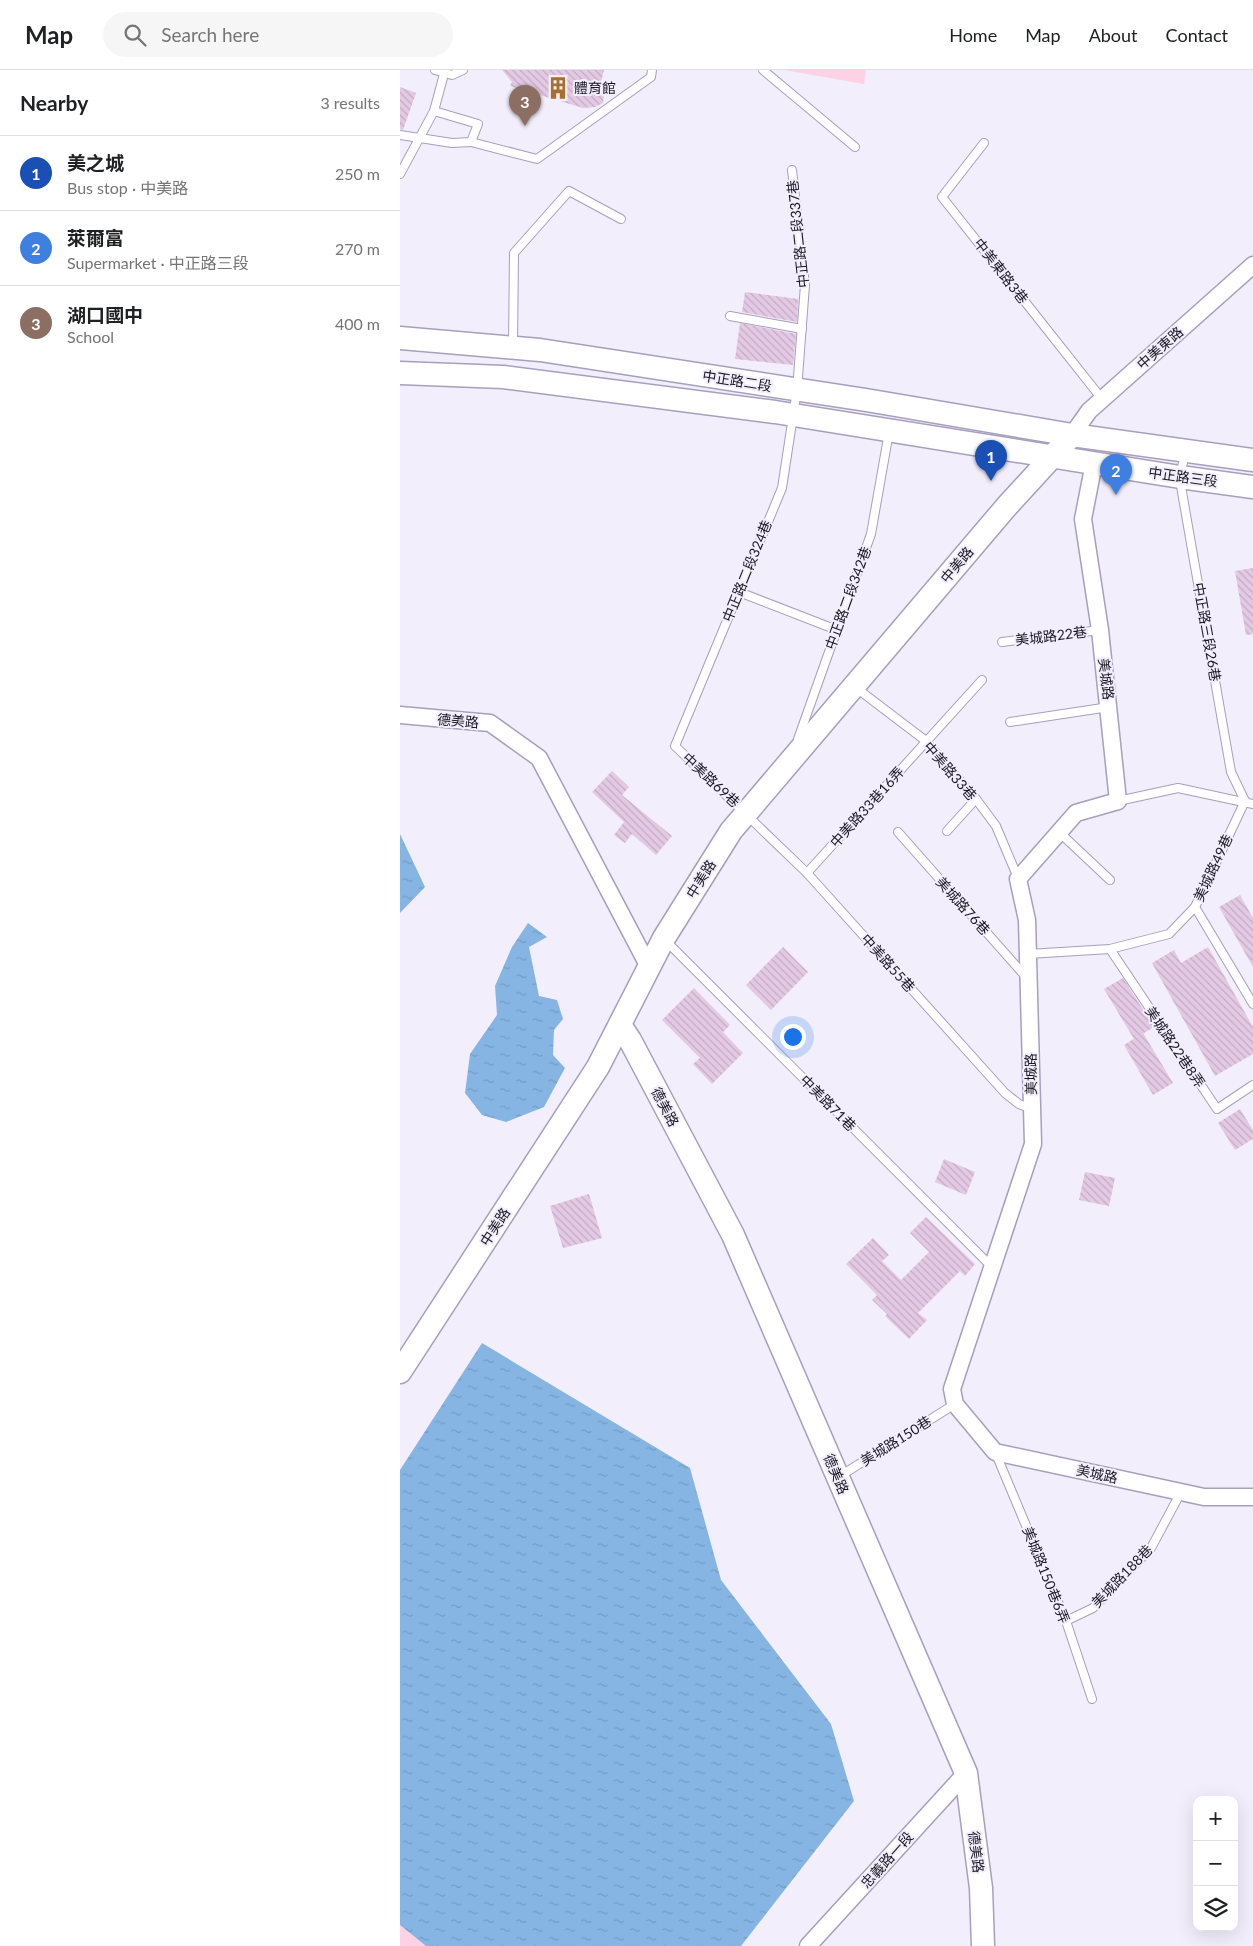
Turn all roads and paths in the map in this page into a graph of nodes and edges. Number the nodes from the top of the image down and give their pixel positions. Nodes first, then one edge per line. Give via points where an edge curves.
1 (435, 70) edge
2 (464, 70) edge
3 (652, 70) edge
4 (763, 70) edge
5 (444, 74) junction
6 (434, 111) junction
7 (400, 135) edge
8 (418, 139) junction
9 (471, 142) junction
10 (984, 143) dead end
11 (855, 147) dead end
12 (792, 170) dead end
13 (400, 174) edge
14 (621, 219) dead end
15 (1253, 265) edge
16 (730, 316) dead end
17 (802, 329) junction
18 (400, 338) edge
19 (512, 348) junction
20 (400, 373) edge
21 (797, 390) junction
22 (1102, 399) junction
23 (791, 414) junction
24 (890, 430) junction
25 (1072, 435) junction
26 (1185, 450) junction
27 (1053, 457) junction
28 (1253, 460) edge
29 (1094, 463) junction
30 (1180, 477) junction
31 (1253, 487) edge
32 (739, 592) junction
33 (837, 630) junction
34 (1100, 630) junction
35 (1002, 642) dead end
36 (982, 680) dead end
37 (854, 686) junction
38 (1109, 707) junction
39 (400, 716) edge
40 (1010, 722) dead end
41 (926, 741) junction
42 (675, 746) joint
43 (790, 761) junction
44 (976, 799) junction
45 (1118, 801) junction
46 (1245, 802) junction
47 (1253, 804) edge
48 (746, 813) junction
49 (898, 832) dead end
50 (947, 832) dead end
51 (1059, 832) junction
52 (807, 873) junction
53 (1018, 879) junction
54 (1110, 880) dead end
55 (1195, 907) junction
56 (664, 938) junction
57 (1110, 949) junction
58 (1028, 954) junction
59 (649, 967) junction
60 (1028, 980) junction
61 (1253, 1004) edge
62 (620, 1025) junction
63 (1253, 1085) edge
64 (1032, 1109) junction
65 (992, 1267) junction
66 (400, 1372) edge
67 (955, 1404) junction
68 (995, 1452) junction
69 (838, 1478) junction
70 (1181, 1492) junction
71 (1253, 1497) edge
72 (1066, 1621) junction
73 (1092, 1699) dead end
74 (966, 1773) junction
75 (808, 1946) edge
76 (983, 1946) edge

1 - 5 lane
2 - 5 lane via 452,75
3 - 9 lane via 651,77 537,159
4 - 11 lane
5 - 6 lane
6 - 8 lane
6 - 9 lane via 478,124
7 - 8 lane
8 - 9 lane
8 - 13 lane
10 - 22 lane, 中美東路3巷 via 942,197
12 - 17 lane, 中正路二段337巷 via 805,284
14 - 19 lane via 569,191 514,252
15 - 22 street, 中美東路
16 - 17 lane
17 - 21 lane, 中正路二段337巷
18 - 19 street, 中正路二段
19 - 21 street, 中正路二段
20 - 23 street, 中正路二段 via 503,377
21 - 23 lane, 中正路二段324巷
21 - 25 street, 中正路二段
22 - 25 street, 中美東路
23 - 24 street, 中正路二段
23 - 32 lane, 中正路二段324巷 via 782,488
24 - 27 street, 中正路二段
24 - 33 lane, 中正路二段342巷 via 871,534
25 - 26 street, 中正路三段
25 - 27 street, 中美路
26 - 28 street, 中正路三段
26 - 30 lane, 中正路三段26巷
27 - 29 street, 中正路三段
27 - 37 street, 中美路 via 1007,506
29 - 30 street, 中正路三段
29 - 34 street, 美城路 via 1083,520
30 - 31 street, 中正路三段
30 - 46 lane, 中正路三段26巷 via 1231,772
32 - 33 lane
32 - 42 lane, 中正路二段324巷
33 - 43 lane, 中正路二段342巷
34 - 35 lane, 美城路22巷
34 - 38 street, 美城路
36 - 41 lane, 中美路33巷16弄
37 - 41 lane, 中美路33巷
37 - 43 street, 中美路
38 - 40 lane
38 - 45 street, 美城路
39 - 59 street, 德美路 via 490,723 539,758
41 - 44 lane, 中美路33巷
41 - 52 lane, 中美路33巷16弄
42 - 48 lane, 中美路69巷
43 - 48 street, 中美路
44 - 50 lane
44 - 53 lane, 中美路33巷 via 996,826
45 - 46 lane via 1178,788
45 - 51 street via 1076,813
46 - 47 lane
46 - 55 lane, 美城路49巷
48 - 52 lane, 中美路55巷
48 - 56 street, 中美路 via 731,831
49 - 60 lane, 美城路76巷
51 - 53 street
51 - 54 lane
52 - 64 lane, 中美路55巷 via 1005,1093
53 - 58 street, 美城路 via 1027,920
55 - 57 lane, 美城路49巷 via 1170,934
55 - 61 lane
56 - 59 street, 中美路
56 - 65 lane, 中美路71巷
57 - 58 lane, 美城路49巷
57 - 63 lane, 美城路22巷8弄 via 1217,1110
58 - 60 street, 美城路
59 - 62 street, 中美路
60 - 64 street, 美城路
62 - 66 street, 中美路 via 598,1067
62 - 69 street, 德美路 via 733,1235
64 - 65 street, 美城路 via 1033,1144
65 - 67 street, 美城路 via 952,1389
67 - 68 street
67 - 69 lane, 美城路150巷
68 - 70 street, 美城路
68 - 72 lane, 美城路150巷6弄
69 - 74 street, 德美路
70 - 71 street, 美城路 via 1204,1497
70 - 72 lane, 美城路188巷 via 1151,1548 1093,1608
72 - 73 lane, 美城路150巷6弄
74 - 75 street, 忠義路一段
74 - 76 street, 德美路 via 981,1888

